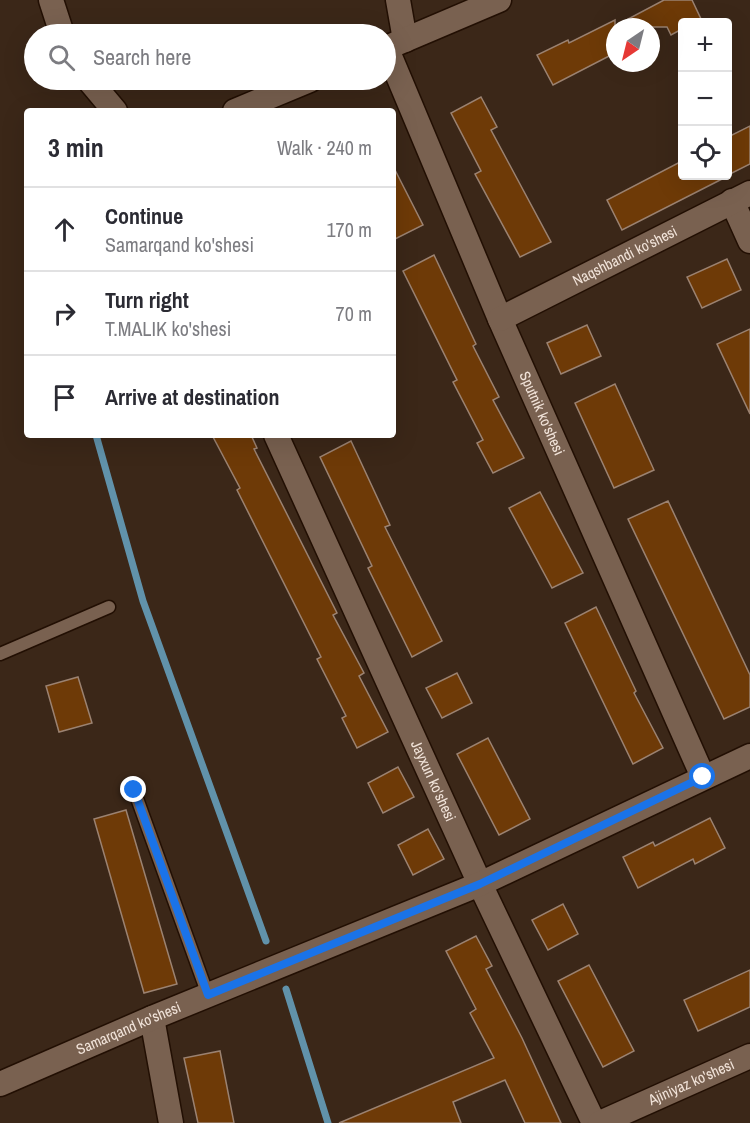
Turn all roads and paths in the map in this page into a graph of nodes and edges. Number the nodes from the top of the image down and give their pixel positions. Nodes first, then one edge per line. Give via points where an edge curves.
1 (51, 0) edge
2 (398, 0) edge
3 (499, 0) edge
4 (59, 24) edge
5 (395, 24) edge
6 (396, 43) edge
7 (396, 55) edge
8 (97, 90) edge
9 (286, 90) edge
10 (112, 108) edge
11 (243, 108) edge
12 (741, 197) edge
13 (750, 241) edge
14 (500, 319) junction
15 (277, 438) edge
16 (109, 607) dead end
17 (0, 654) edge
18 (750, 756) edge
19 (703, 777) junction
20 (134, 790) dead end
21 (480, 884) junction
22 (208, 995) junction
23 (152, 1018) junction
24 (750, 1056) edge
25 (0, 1084) edge
26 (171, 1123) edge
27 (594, 1123) edge
28 (600, 1123) edge

1 - 4 street
2 - 5 street, Sputnik ko'shesi
3 - 6 street
7 - 14 street, Sputnik ko'shesi
8 - 10 street
9 - 11 street
12 - 13 street
12 - 14 street, Naqshbandi ko'shesi
14 - 19 street, Sputnik ko'shesi
15 - 21 street, Jayxun ko'shesi
16 - 17 lane
18 - 19 street, Samarqand ko'shesi
19 - 21 street, Samarqand ko'shesi
20 - 22 lane
21 - 22 street, Samarqand ko'shesi
21 - 27 street, Jayxun ko'shesi
22 - 23 street, Samarqand ko'shesi
23 - 25 street, Samarqand ko'shesi
23 - 26 street
24 - 28 street, Ajiniyaz ko'shesi

